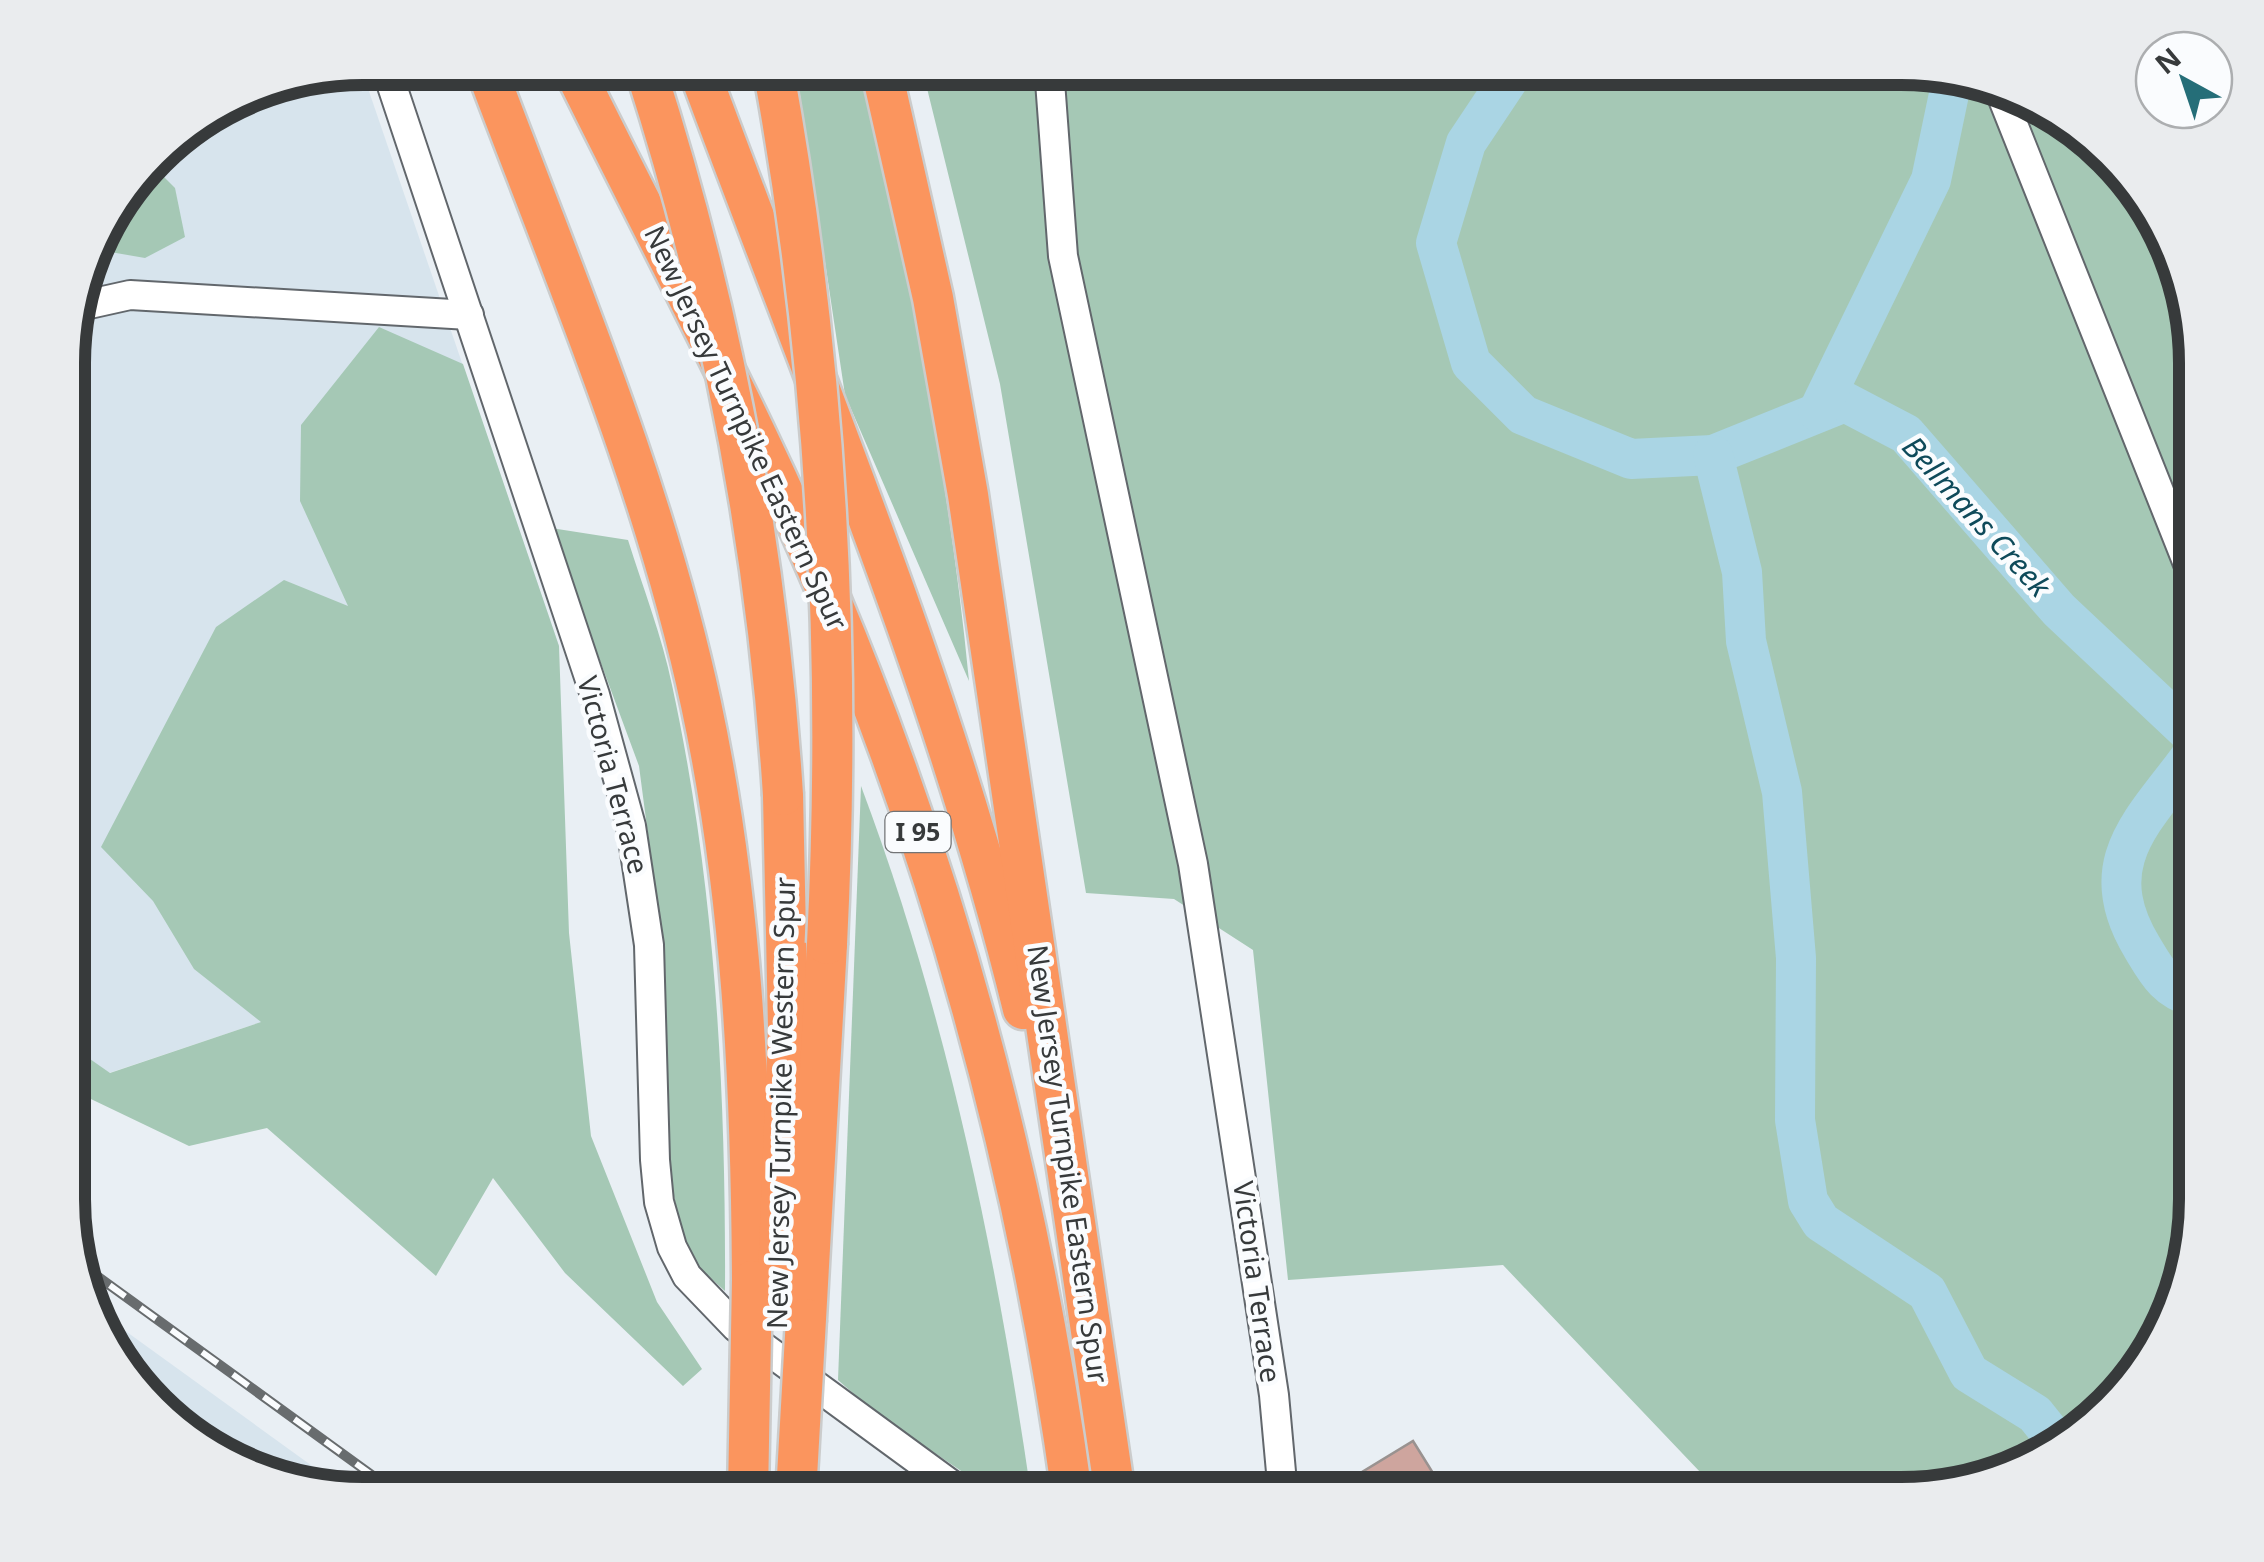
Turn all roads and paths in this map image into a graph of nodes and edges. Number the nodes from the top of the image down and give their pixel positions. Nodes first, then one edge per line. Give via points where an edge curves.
1 (392, 85) edge
2 (492, 85) edge
3 (581, 85) edge
4 (650, 85) edge
5 (704, 85) edge
6 (776, 85) edge
7 (885, 85) edge
8 (1050, 85) edge
9 (2006, 105) edge
10 (92, 303) edge
11 (469, 315) junction
12 (2178, 539) edge
13 (1070, 1171) junction
14 (778, 1300) junction
15 (751, 1476) edge
16 (767, 1476) edge
17 (794, 1476) edge
18 (940, 1476) edge
19 (1068, 1476) edge
20 (1114, 1476) edge
21 (1281, 1477) edge

1 - 11 street, Victoria Terrace
2 - 14 highway via 594,359 674,603 712,755
3 - 19 highway, New Jersey Turnpike Eastern Spur / I 95 via 802,534 905,794 993,1086 1044,1320
4 - 14 highway, New Jersey Turnpike Western Spur, bridge via 702,266 736,419 769,631 784,795 788,994
5 - 13 highway via 932,697
6 - 14 highway, New Jersey Turnpike Western Spur, bridge via 808,293 827,495 834,700 826,944
7 - 13 highway, New Jersey Turnpike Eastern Spur via 949,384
8 - 21 street, Victoria Terrace via 1063,256 1196,882
9 - 12 street
10 - 11 street via 130,296
11 - 18 street, Victoria Terrace via 631,826 649,946 659,1202 672,1247 687,1276 736,1327
13 - 20 highway, New Jersey Turnpike Eastern Spur
14 - 15 highway, bridge
14 - 16 highway, New Jersey Turnpike Western Spur
14 - 17 highway, New Jersey Turnpike Western Spur, bridge

